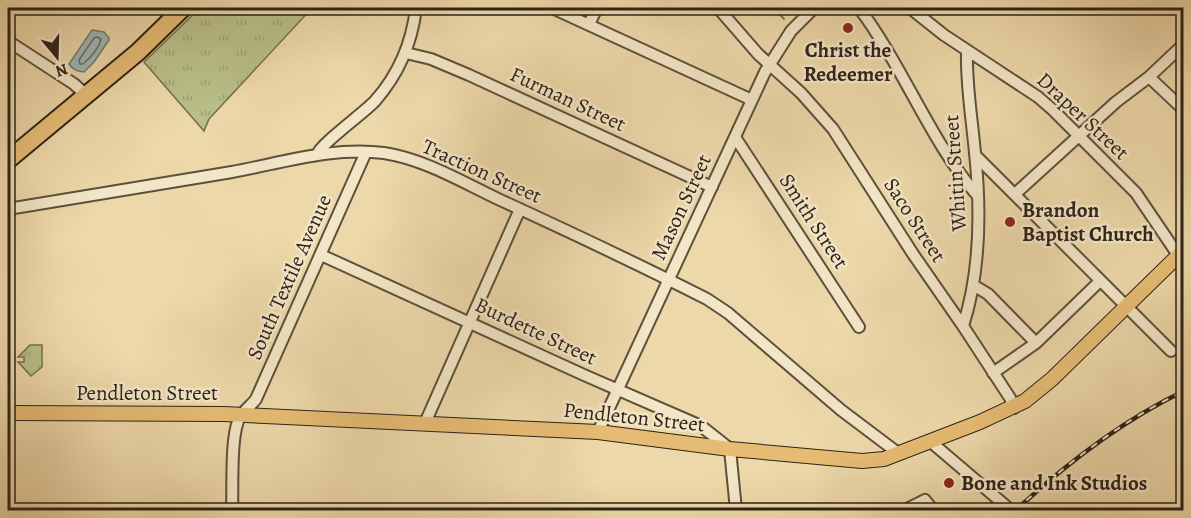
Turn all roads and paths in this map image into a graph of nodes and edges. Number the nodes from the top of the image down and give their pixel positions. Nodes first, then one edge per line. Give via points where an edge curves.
1 (183, 8) edge
2 (416, 8) edge
3 (552, 8) edge
4 (597, 8) edge
5 (718, 8) edge
6 (814, 8) edge
7 (859, 8) edge
8 (910, 8) edge
9 (590, 24) junction
10 (8, 41) edge
11 (1184, 44) edge
12 (406, 52) junction
13 (967, 52) junction
14 (770, 65) junction
15 (1149, 76) junction
16 (87, 96) junction
17 (752, 100) junction
18 (1184, 111) edge
19 (735, 137) junction
20 (1079, 137) junction
21 (366, 152) junction
22 (317, 155) junction
23 (976, 156) junction
24 (8, 160) edge
25 (712, 187) junction
26 (1015, 194) junction
27 (977, 195) junction
28 (8, 209) edge
29 (520, 209) junction
30 (1181, 253) edge
31 (321, 255) junction
32 (669, 279) junction
33 (1100, 281) junction
34 (973, 285) junction
35 (1126, 307) junction
36 (470, 322) junction
37 (963, 326) junction
38 (859, 327) dead end
39 (1036, 343) junction
40 (1171, 351) dead end
41 (993, 373) junction
42 (617, 388) junction
43 (1014, 408) junction
44 (8, 413) edge
45 (241, 415) junction
46 (425, 423) junction
47 (598, 432) junction
48 (878, 438) junction
49 (931, 442) junction
50 (730, 449) junction
51 (898, 453) junction
52 (874, 460) junction
53 (1006, 506) dead end
54 (232, 510) edge
55 (736, 510) edge
56 (905, 510) edge
57 (933, 510) edge

1 - 16 highway
2 - 12 street
3 - 9 street
4 - 9 street
5 - 14 street, Saco Street
6 - 14 street, Mason Street via 791,31
7 - 27 street
8 - 13 street, Draper Street
9 - 17 street
10 - 16 street
11 - 15 street
12 - 22 street via 374,102 324,144
12 - 25 street, Furman Street via 469,75
13 - 20 street, Draper Street via 1038,97
13 - 23 street, Whitin Street
14 - 17 street, Mason Street
14 - 37 street, Saco Street via 833,129
15 - 18 street
15 - 20 street
16 - 24 highway
17 - 19 street, Mason Street
19 - 25 street, Mason Street
19 - 38 street, Smith Street
20 - 26 street
20 - 30 street, Draper Street via 1136,193
21 - 22 street, Traction Street
21 - 29 street, Traction Street via 424,164
21 - 31 street, South Textile Avenue
22 - 28 street, Traction Street
23 - 26 street
23 - 27 street, Whitin Street
25 - 32 street, Mason Street
26 - 33 street
27 - 34 street, Whitin Street via 979,241
29 - 32 street, Traction Street
29 - 36 street
30 - 35 main road, Pendleton Street
31 - 36 street, Burdette Street
31 - 45 street, South Textile Avenue via 255,399
32 - 42 street, Mason Street
32 - 48 street, Traction Street via 728,313
33 - 35 street
33 - 39 street
34 - 37 street, Whitin Street
34 - 39 street via 988,294
35 - 40 street
35 - 43 main road, Pendleton Street via 1052,380
36 - 42 street, Burdette Street
36 - 46 street
37 - 41 street, Saco Street
39 - 41 street
41 - 43 street, Saco Street
42 - 47 street, Mason Street
42 - 50 street, Burdette Street via 701,426
43 - 49 main road, Pendleton Street
44 - 45 main road, Pendleton Street
45 - 46 main road, Pendleton Street
45 - 54 street via 235,434
46 - 47 main road, Pendleton Street
47 - 50 main road, Pendleton Street
48 - 51 street, Traction Street
48 - 52 street
49 - 51 main road, Pendleton Street
49 - 53 street
50 - 52 main road, Pendleton Street
50 - 55 street
51 - 52 main road, Pendleton Street
56 - 57 street via 925,500

